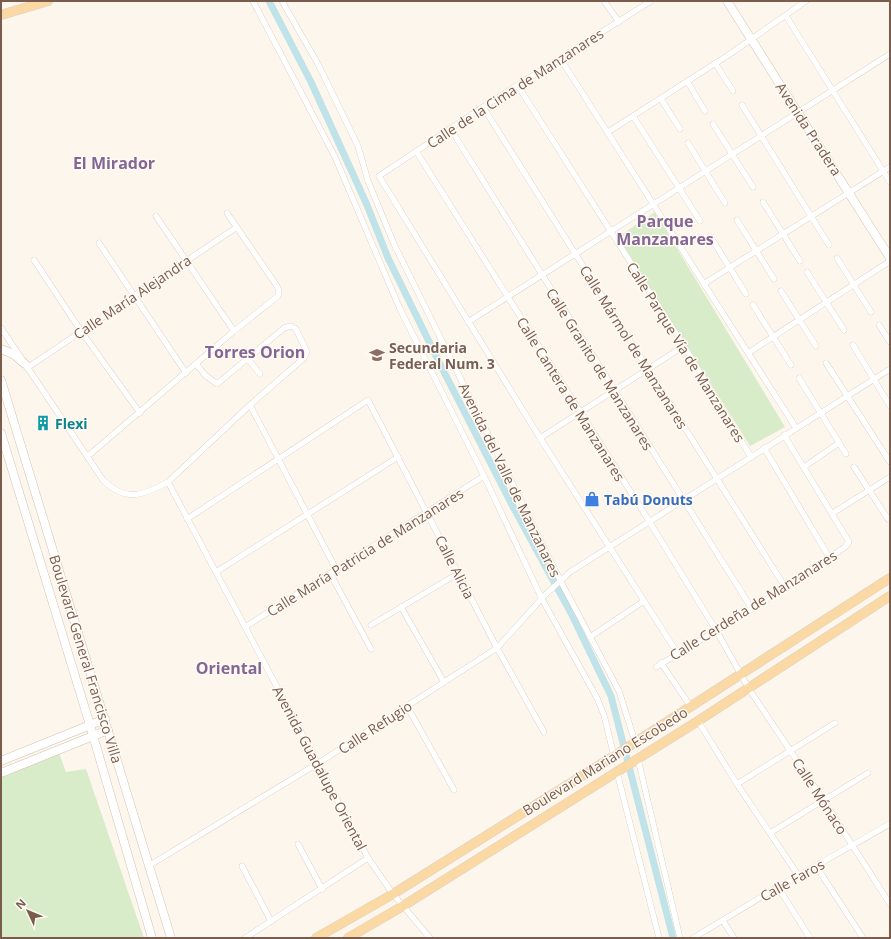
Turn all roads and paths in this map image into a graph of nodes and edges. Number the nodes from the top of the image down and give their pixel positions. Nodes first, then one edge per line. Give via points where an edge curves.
1 (48, 1) edge
2 (253, 1) edge
3 (282, 1) edge
4 (604, 1) edge
5 (651, 1) edge
6 (727, 1) edge
7 (806, 1) edge
8 (1, 15) edge
9 (786, 16) junction
10 (619, 22) junction
11 (751, 40) junction
12 (890, 54) edge
13 (560, 58) junction
14 (715, 63) junction
15 (687, 82) junction
16 (518, 86) junction
17 (733, 91) dead end
18 (832, 92) junction
19 (661, 99) junction
20 (742, 105) dead end
21 (483, 107) junction
22 (706, 111) dead end
23 (798, 113) junction
24 (633, 116) junction
25 (713, 124) dead end
26 (450, 128) junction
27 (680, 129) dead end
28 (608, 132) junction
29 (761, 136) junction
30 (688, 143) dead end
31 (416, 151) junction
32 (732, 154) junction
33 (890, 167) edge
34 (705, 171) junction
35 (883, 171) junction
36 (890, 182) edge
37 (753, 187) dead end
38 (678, 188) junction
39 (849, 193) junction
40 (763, 202) dead end
41 (725, 203) dead end
42 (653, 204) junction
43 (227, 213) dead end
44 (156, 216) dead end
45 (810, 216) junction
46 (737, 220) dead end
47 (700, 221) dead end
48 (237, 227) junction
49 (611, 231) junction
50 (783, 234) junction
51 (710, 236) dead end
52 (99, 243) dead end
53 (829, 244) dead end
54 (757, 252) junction
55 (574, 253) junction
56 (837, 258) dead end
57 (890, 258) edge
58 (34, 260) dead end
59 (186, 260) junction
60 (800, 261) dead end
61 (890, 261) edge
62 (730, 268) junction
63 (807, 272) dead end
64 (541, 275) junction
65 (774, 279) dead end
66 (705, 283) junction
67 (854, 285) junction
68 (781, 291) dead end
69 (746, 294) dead end
70 (134, 296) junction
71 (507, 297) junction
72 (826, 303) junction
73 (753, 305) dead end
74 (871, 312) dead end
75 (800, 320) junction
76 (468, 322) junction
77 (880, 325) dead end
78 (1, 328) edge
79 (844, 330) dead end
80 (81, 331) junction
81 (234, 331) junction
82 (773, 337) junction
83 (890, 342) edge
84 (853, 345) dead end
85 (684, 346) junction
86 (816, 346) dead end
87 (1, 349) edge
88 (748, 353) junction
89 (248, 359) junction
90 (826, 363) dead end
91 (196, 364) junction
92 (791, 365) dead end
93 (26, 366) junction
94 (648, 369) junction
95 (890, 369) edge
96 (186, 373) junction
97 (260, 374) dead end
98 (799, 378) dead end
99 (873, 379) junction
100 (1, 380) edge
101 (614, 389) junction
102 (847, 396) junction
103 (250, 405) junction
104 (890, 406) edge
105 (580, 411) junction
106 (820, 412) junction
107 (140, 413) junction
108 (796, 428) junction
109 (1, 433) edge
110 (784, 435) junction
111 (540, 438) junction
112 (839, 443) junction
113 (764, 448) junction
114 (846, 454) dead end
115 (88, 456) junction
116 (751, 456) junction
117 (398, 457) junction
118 (279, 458) junction
119 (890, 462) edge
120 (804, 467) junction
121 (854, 467) dead end
122 (484, 476) junction
123 (890, 477) edge
124 (716, 478) junction
125 (168, 482) junction
126 (869, 490) junction
127 (683, 500) junction
128 (427, 512) junction
129 (833, 513) junction
130 (308, 514) junction
131 (187, 518) junction
132 (888, 519) dead end
133 (649, 522) junction
134 (608, 547) junction
135 (829, 557) junction
136 (337, 571) junction
137 (216, 572) junction
138 (459, 573) junction
139 (331, 574) junction
140 (890, 578) edge
141 (559, 581) junction
142 (785, 587) junction
143 (890, 596) edge
144 (543, 597) junction
145 (644, 601) junction
146 (401, 607) junction
147 (752, 609) junction
148 (371, 625) dead end
149 (245, 627) junction
150 (716, 630) junction
151 (590, 637) junction
152 (497, 648) junction
153 (371, 649) dead end
154 (678, 654) junction
155 (662, 663) junction
156 (656, 667) dead end
157 (742, 675) junction
158 (444, 682) junction
159 (749, 689) junction
160 (407, 706) junction
161 (691, 707) junction
162 (105, 719) junction
163 (698, 721) junction
164 (835, 723) dead end
165 (90, 725) junction
166 (108, 730) junction
167 (544, 732) dead end
168 (93, 737) junction
169 (633, 743) junction
170 (790, 751) junction
171 (616, 754) junction
172 (637, 759) junction
173 (1, 761) edge
174 (317, 764) junction
175 (619, 770) junction
176 (1, 773) edge
177 (868, 773) dead end
178 (737, 784) junction
179 (454, 790) dead end
180 (824, 801) junction
181 (890, 824) edge
182 (770, 833) junction
183 (298, 844) dead end
184 (853, 846) junction
185 (368, 858) junction
186 (150, 865) junction
187 (242, 866) dead end
188 (816, 866) junction
189 (798, 876) junction
190 (778, 887) junction
191 (322, 889) junction
192 (393, 894) junction
193 (890, 904) edge
194 (403, 906) junction
195 (271, 921) junction
196 (723, 921) junction
197 (152, 938) edge
198 (171, 938) edge
199 (245, 938) edge
200 (316, 938) edge
201 (348, 938) edge
202 (430, 938) edge
203 (658, 938) edge
204 (680, 938) edge
205 (693, 938) edge
206 (734, 938) edge
207 (810, 938) edge
208 (863, 938) edge

1 - 8 main road
2 - 122 street via 334,157 398,304
3 - 141 street, Avenida del Valle de Manzanares via 318,64 358,146 368,181 394,244
4 - 10 street
5 - 10 street, Calle de la Cima de Manzanares
6 - 11 main road, Avenida Pradera
7 - 9 street
9 - 11 street
9 - 18 street
10 - 13 street, Calle de la Cima de Manzanares
11 - 14 street
11 - 23 main road, Avenida Pradera
12 - 18 street
13 - 16 street, Calle de la Cima de Manzanares
13 - 28 street
14 - 15 street
14 - 17 street
15 - 19 street
15 - 22 street
16 - 21 street, Calle de la Cima de Manzanares
16 - 49 street, Calle Parque Vía de Manzanares
18 - 23 street
18 - 35 street
19 - 24 street
19 - 27 street
20 - 29 street
21 - 26 street, Calle de la Cima de Manzanares
21 - 55 street, Calle Mármol de Manzanares
23 - 29 street
23 - 39 main road, Avenida Pradera
24 - 28 street
24 - 38 street
25 - 32 street
26 - 31 street, Calle de la Cima de Manzanares
26 - 64 street, Calle Granito de Manzanares
28 - 42 street
29 - 32 street
29 - 45 street
30 - 34 street
31 - 71 street, Calle Cantera de Manzanares
31 - 76 street, Calle de la Cima de Manzanares via 379,176
32 - 34 street
32 - 37 street
33 - 35 street
34 - 38 street
34 - 41 street
35 - 36 street
35 - 39 street
38 - 42 street
38 - 47 street
39 - 45 street
39 - 57 main road, Avenida Pradera
40 - 50 street
42 - 49 street
42 - 66 street
43 - 48 street
44 - 59 street
45 - 50 street
45 - 53 street
46 - 54 street
48 - 59 street, Calle María Alejandra
48 - 81 street via 279,291 278,296
49 - 55 street
49 - 85 street, Calle Parque Vía de Manzanares
50 - 54 street
50 - 60 street
51 - 62 street
52 - 70 street
54 - 62 street
54 - 65 street
55 - 64 street
55 - 94 street, Calle Mármol de Manzanares
56 - 67 street
58 - 80 street
59 - 70 street, Calle María Alejandra
59 - 81 street
61 - 67 street
62 - 66 street
62 - 69 street
63 - 72 street
64 - 71 street
64 - 101 street, Calle Granito de Manzanares
66 - 88 street
67 - 72 street
67 - 74 street
68 - 75 street
70 - 80 street, Calle María Alejandra
70 - 96 street
71 - 76 street
71 - 105 street, Calle Cantera de Manzanares
72 - 75 street
72 - 79 street
73 - 82 street
75 - 82 street
75 - 86 street
76 - 111 street
77 - 83 street
78 - 93 street
80 - 93 street, Calle María Alejandra
80 - 107 street
81 - 91 street
82 - 88 street
82 - 92 street
84 - 99 street
85 - 94 street
85 - 116 street, Calle Parque Vía de Manzanares
87 - 93 main road via 13,354
88 - 108 street
89 - 91 street via 217,384
89 - 97 street
89 - 103 street via 284,328 291,326 296,329 306,348 304,358
90 - 102 street
91 - 96 street
93 - 115 street
94 - 101 street
94 - 124 street, Calle Mármol de Manzanares
95 - 99 street, Calle Refugio
96 - 107 street
98 - 106 street
99 - 102 street, Calle Refugio
99 - 104 street
100 - 162 main road, Boulevard General Francisco Villa
101 - 105 street
101 - 127 street, Calle Granito de Manzanares
102 - 106 street, Calle Refugio
102 - 119 street
103 - 118 street
103 - 125 street
105 - 111 street
105 - 133 street, Calle Cantera de Manzanares
106 - 108 street, Calle Refugio
106 - 112 street
107 - 115 street
108 - 110 street, Calle Refugio
109 - 165 main road, Boulevard General Francisco Villa
110 - 113 street, Calle Refugio
110 - 120 street
111 - 134 street
112 - 114 street
112 - 120 street
113 - 116 street, Calle Refugio
113 - 135 street
115 - 125 street via 103,480 123,494 137,495
116 - 124 street, Calle Refugio
117 - 118 street, Calle Alicia via 368,400
117 - 128 street, Calle Alicia
117 - 130 street
118 - 130 street
118 - 131 street
120 - 129 street
121 - 126 street
122 - 128 street, Calle María Patricia de Manzanares
122 - 144 street
123 - 126 street
124 - 127 street, Calle Refugio
124 - 142 street, Calle Mármol de Manzanares
125 - 131 street, Avenida Guadalupe Oriental
126 - 129 street
126 - 132 street
127 - 133 street, Calle Refugio
127 - 147 street, Calle Granito de Manzanares
128 - 136 street, Calle María Patricia de Manzanares
128 - 138 street, Calle Alicia
129 - 135 street, Calle Cerdeña de Manzanares via 849,542
130 - 136 street
130 - 137 street
131 - 137 street, Avenida Guadalupe Oriental
133 - 134 street, Calle Refugio
133 - 150 street, Calle Cantera de Manzanares
134 - 141 street, Calle Refugio
134 - 145 street
135 - 142 street, Calle Cerdeña de Manzanares
136 - 139 street, Calle María Patricia de Manzanares
137 - 149 street, Avenida Guadalupe Oriental
138 - 146 street
138 - 152 street, Calle Alicia
139 - 149 street, Calle María Patricia de Manzanares
139 - 153 street
140 - 157 main road, Boulevard Mariano Escobedo
141 - 144 street, Calle Refugio
141 - 151 street, Avenida del Valle de Manzanares
142 - 147 street, Calle Cerdeña de Manzanares
143 - 159 main road, Boulevard Mariano Escobedo
144 - 152 street, Calle Refugio
144 - 171 street via 597,698
145 - 151 street
145 - 154 street
146 - 148 street
146 - 158 street
147 - 150 street, Calle Cerdeña de Manzanares
149 - 174 street, Avenida Guadalupe Oriental
150 - 154 street, Calle Cerdeña de Manzanares
150 - 157 street, Calle Cantera de Manzanares
151 - 169 street, Avenida del Valle de Manzanares via 619,691
152 - 158 street, Calle Refugio
152 - 167 street, Calle Alicia
154 - 155 street, Calle Cerdeña de Manzanares
155 - 156 street, Calle Cerdeña de Manzanares
155 - 161 street
157 - 159 street, Calle Cantera de Manzanares
157 - 161 main road, Boulevard Mariano Escobedo
158 - 160 street, Calle Refugio
159 - 163 main road, Boulevard Mariano Escobedo
159 - 170 street, Calle Mónaco
160 - 174 street, Calle Refugio
160 - 179 street
161 - 169 main road, Boulevard Mariano Escobedo
162 - 165 main road
162 - 166 main road, Boulevard General Francisco Villa
163 - 172 main road, Boulevard Mariano Escobedo
163 - 178 street
164 - 170 street
165 - 168 main road, Boulevard General Francisco Villa
165 - 173 main road
166 - 168 main road
166 - 186 main road, Boulevard General Francisco Villa
168 - 176 main road
168 - 197 main road, Boulevard General Francisco Villa
169 - 171 main road, Boulevard Mariano Escobedo
170 - 178 street
170 - 180 street, Calle Mónaco
171 - 192 main road, Boulevard Mariano Escobedo
172 - 175 main road, Boulevard Mariano Escobedo
172 - 204 street
174 - 185 street, Avenida Guadalupe Oriental
174 - 186 street, Calle Refugio
175 - 194 main road, Boulevard Mariano Escobedo
175 - 203 street
177 - 180 street
178 - 182 street
180 - 182 street
180 - 184 street, Calle Mónaco
181 - 184 street, Calle Faros
182 - 189 street
183 - 191 street
184 - 188 street, Calle Faros
184 - 193 street, Calle Mónaco
185 - 191 street
185 - 192 street, Avenida Guadalupe Oriental
186 - 198 main road, Boulevard General Francisco Villa
187 - 195 street
188 - 189 street, Calle Faros
188 - 208 street
189 - 190 street, Calle Faros
190 - 196 street, Calle Faros
190 - 207 street
191 - 195 street
192 - 194 street, Avenida Guadalupe Oriental
192 - 200 main road, Boulevard Mariano Escobedo
194 - 201 main road, Boulevard Mariano Escobedo
194 - 202 street, Avenida Guadalupe Oriental
195 - 199 street
196 - 205 street, Calle Faros
196 - 206 street

